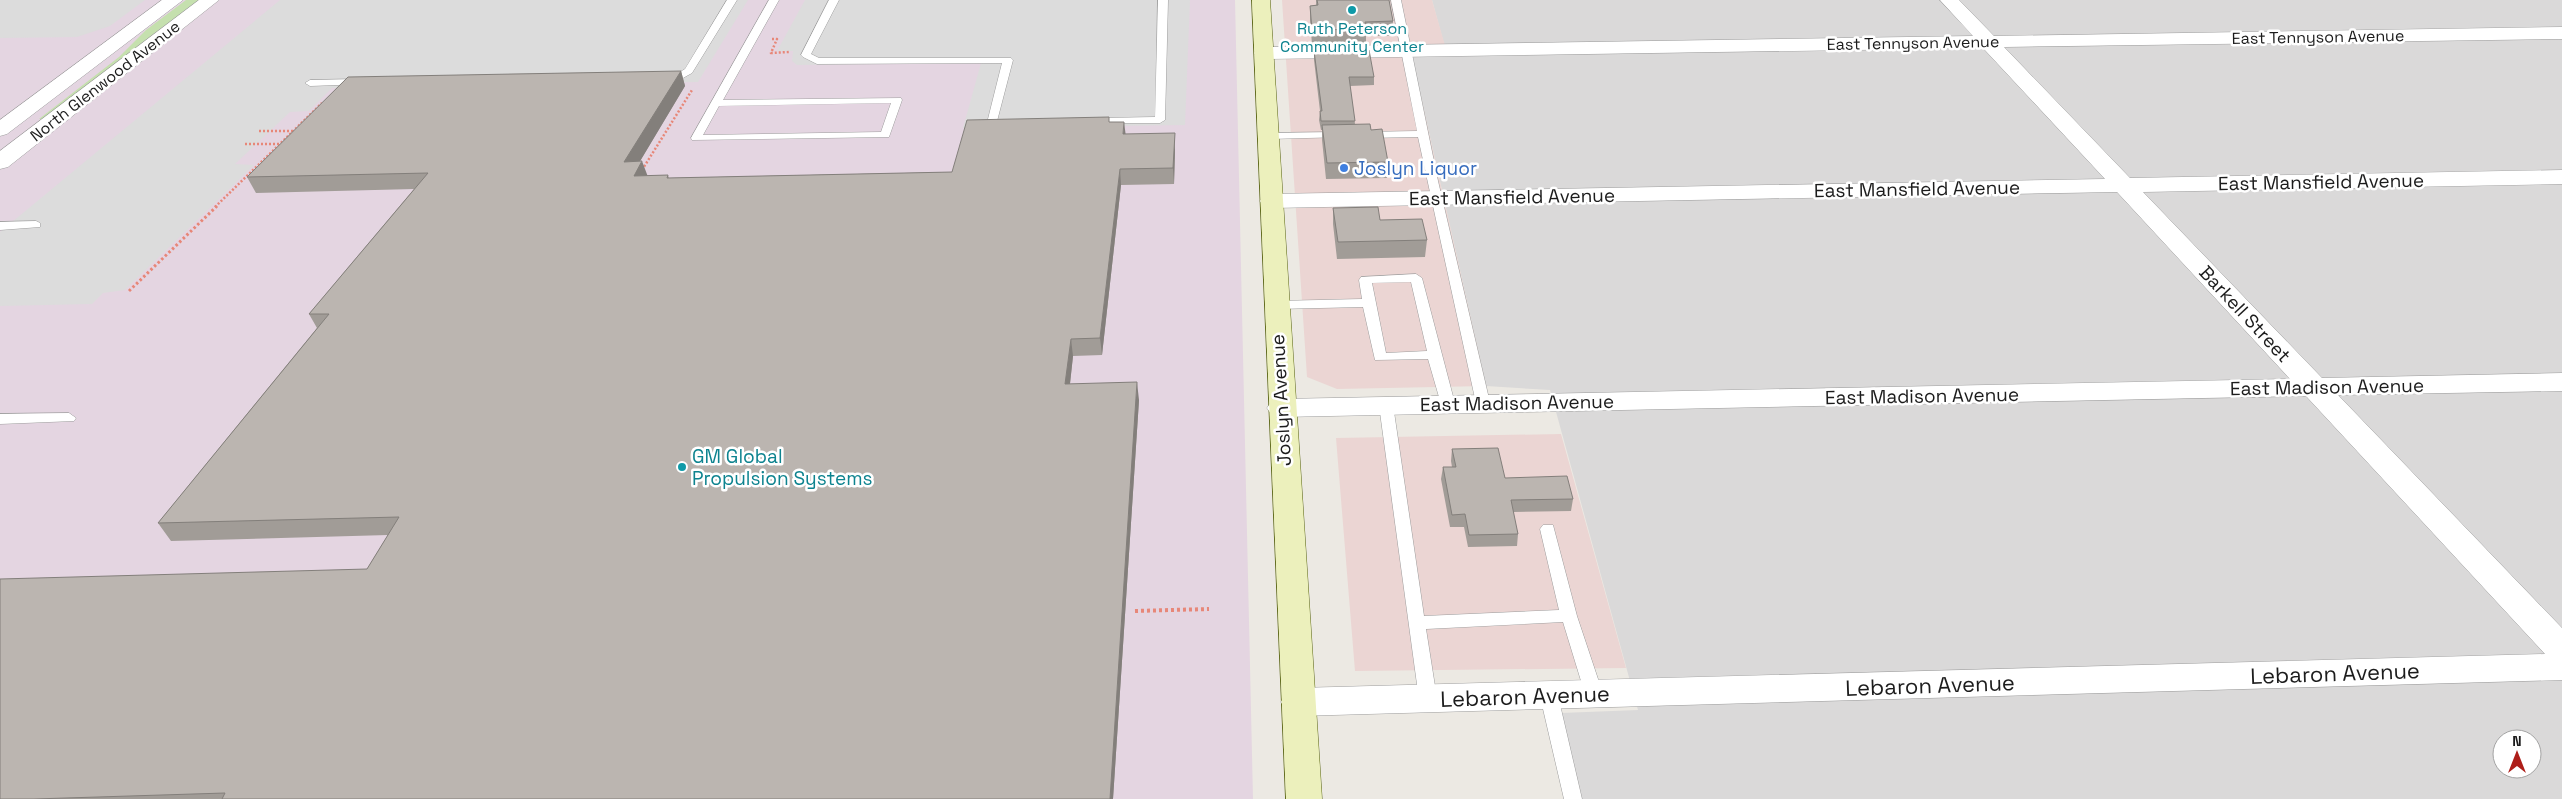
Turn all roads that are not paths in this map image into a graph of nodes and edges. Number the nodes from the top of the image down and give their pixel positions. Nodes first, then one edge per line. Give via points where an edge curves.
1 (174, 0) edge
2 (210, 0) edge
3 (732, 0) edge
4 (774, 0) edge
5 (834, 0) edge
6 (1163, 0) edge
7 (1261, 0) edge
8 (1396, 0) edge
9 (1949, 0) edge
10 (2562, 33) edge
11 (1988, 42) junction
12 (1405, 51) junction
13 (1264, 53) junction
14 (657, 77) edge
15 (372, 82) edge
16 (310, 83) dead end
17 (716, 103) junction
18 (1102, 121) edge
19 (992, 123) edge
20 (0, 130) edge
21 (1422, 134) junction
22 (1268, 136) junction
23 (0, 162) edge
24 (2562, 178) edge
25 (2124, 186) junction
26 (1436, 198) junction
27 (1271, 201) junction
28 (36, 225) dead end
29 (0, 226) edge
30 (1369, 303) junction
31 (1276, 305) junction
32 (1436, 355) junction
33 (2562, 382) edge
34 (2314, 387) junction
35 (1483, 403) junction
36 (1448, 404) junction
37 (1386, 405) junction
38 (1281, 408) junction
39 (69, 418) dead end
40 (0, 419) edge
41 (1548, 529) dead end
42 (1569, 616) junction
43 (1417, 623) junction
44 (2562, 650) edge
45 (2562, 667) edge
46 (1594, 694) junction
47 (1548, 696) junction
48 (1428, 699) junction
49 (1298, 702) junction
50 (1304, 799) edge
51 (1573, 799) edge

1 - 20 street, North Glenwood Avenue
2 - 23 street, North Glenwood Avenue
3 - 14 lane via 689,71 674,77
4 - 17 lane
5 - 19 lane via 806,55 817,61 1008,60
6 - 18 lane via 1160,120
7 - 13 main road, Joslyn Avenue
8 - 12 lane
9 - 11 street, Barkell Street
10 - 11 street, East Tennyson Avenue
11 - 12 street, East Tennyson Avenue
11 - 25 street, Barkell Street
12 - 13 street, East Tennyson Avenue
12 - 21 lane
13 - 22 main road, Joslyn Avenue
15 - 16 lane
17 - 17 lane via 696,138 885,135 898,100
21 - 22 lane
21 - 26 lane
22 - 27 main road, Joslyn Avenue
24 - 25 street, East Mansfield Avenue
25 - 26 street, East Mansfield Avenue
25 - 34 street, Barkell Street
26 - 27 street, East Mansfield Avenue
26 - 35 lane
27 - 31 main road, Joslyn Avenue
28 - 29 lane
30 - 31 lane
30 - 32 lane via 1380,357
30 - 32 lane via 1365,280 1416,278
31 - 38 main road, Joslyn Avenue
32 - 36 lane via 1438,376
33 - 34 street, East Madison Avenue
34 - 35 street, East Madison Avenue
34 - 44 street, Barkell Street
35 - 36 street, East Madison Avenue
36 - 37 street, East Madison Avenue
37 - 38 street, East Madison Avenue
37 - 43 lane
38 - 49 main road, Joslyn Avenue
39 - 40 lane
41 - 42 lane
42 - 43 lane
42 - 46 lane
43 - 48 lane
45 - 46 street, Lebaron Avenue
46 - 47 street, Lebaron Avenue
47 - 48 street, Lebaron Avenue
47 - 51 lane
48 - 49 street, Lebaron Avenue
49 - 50 main road, Joslyn Avenue

